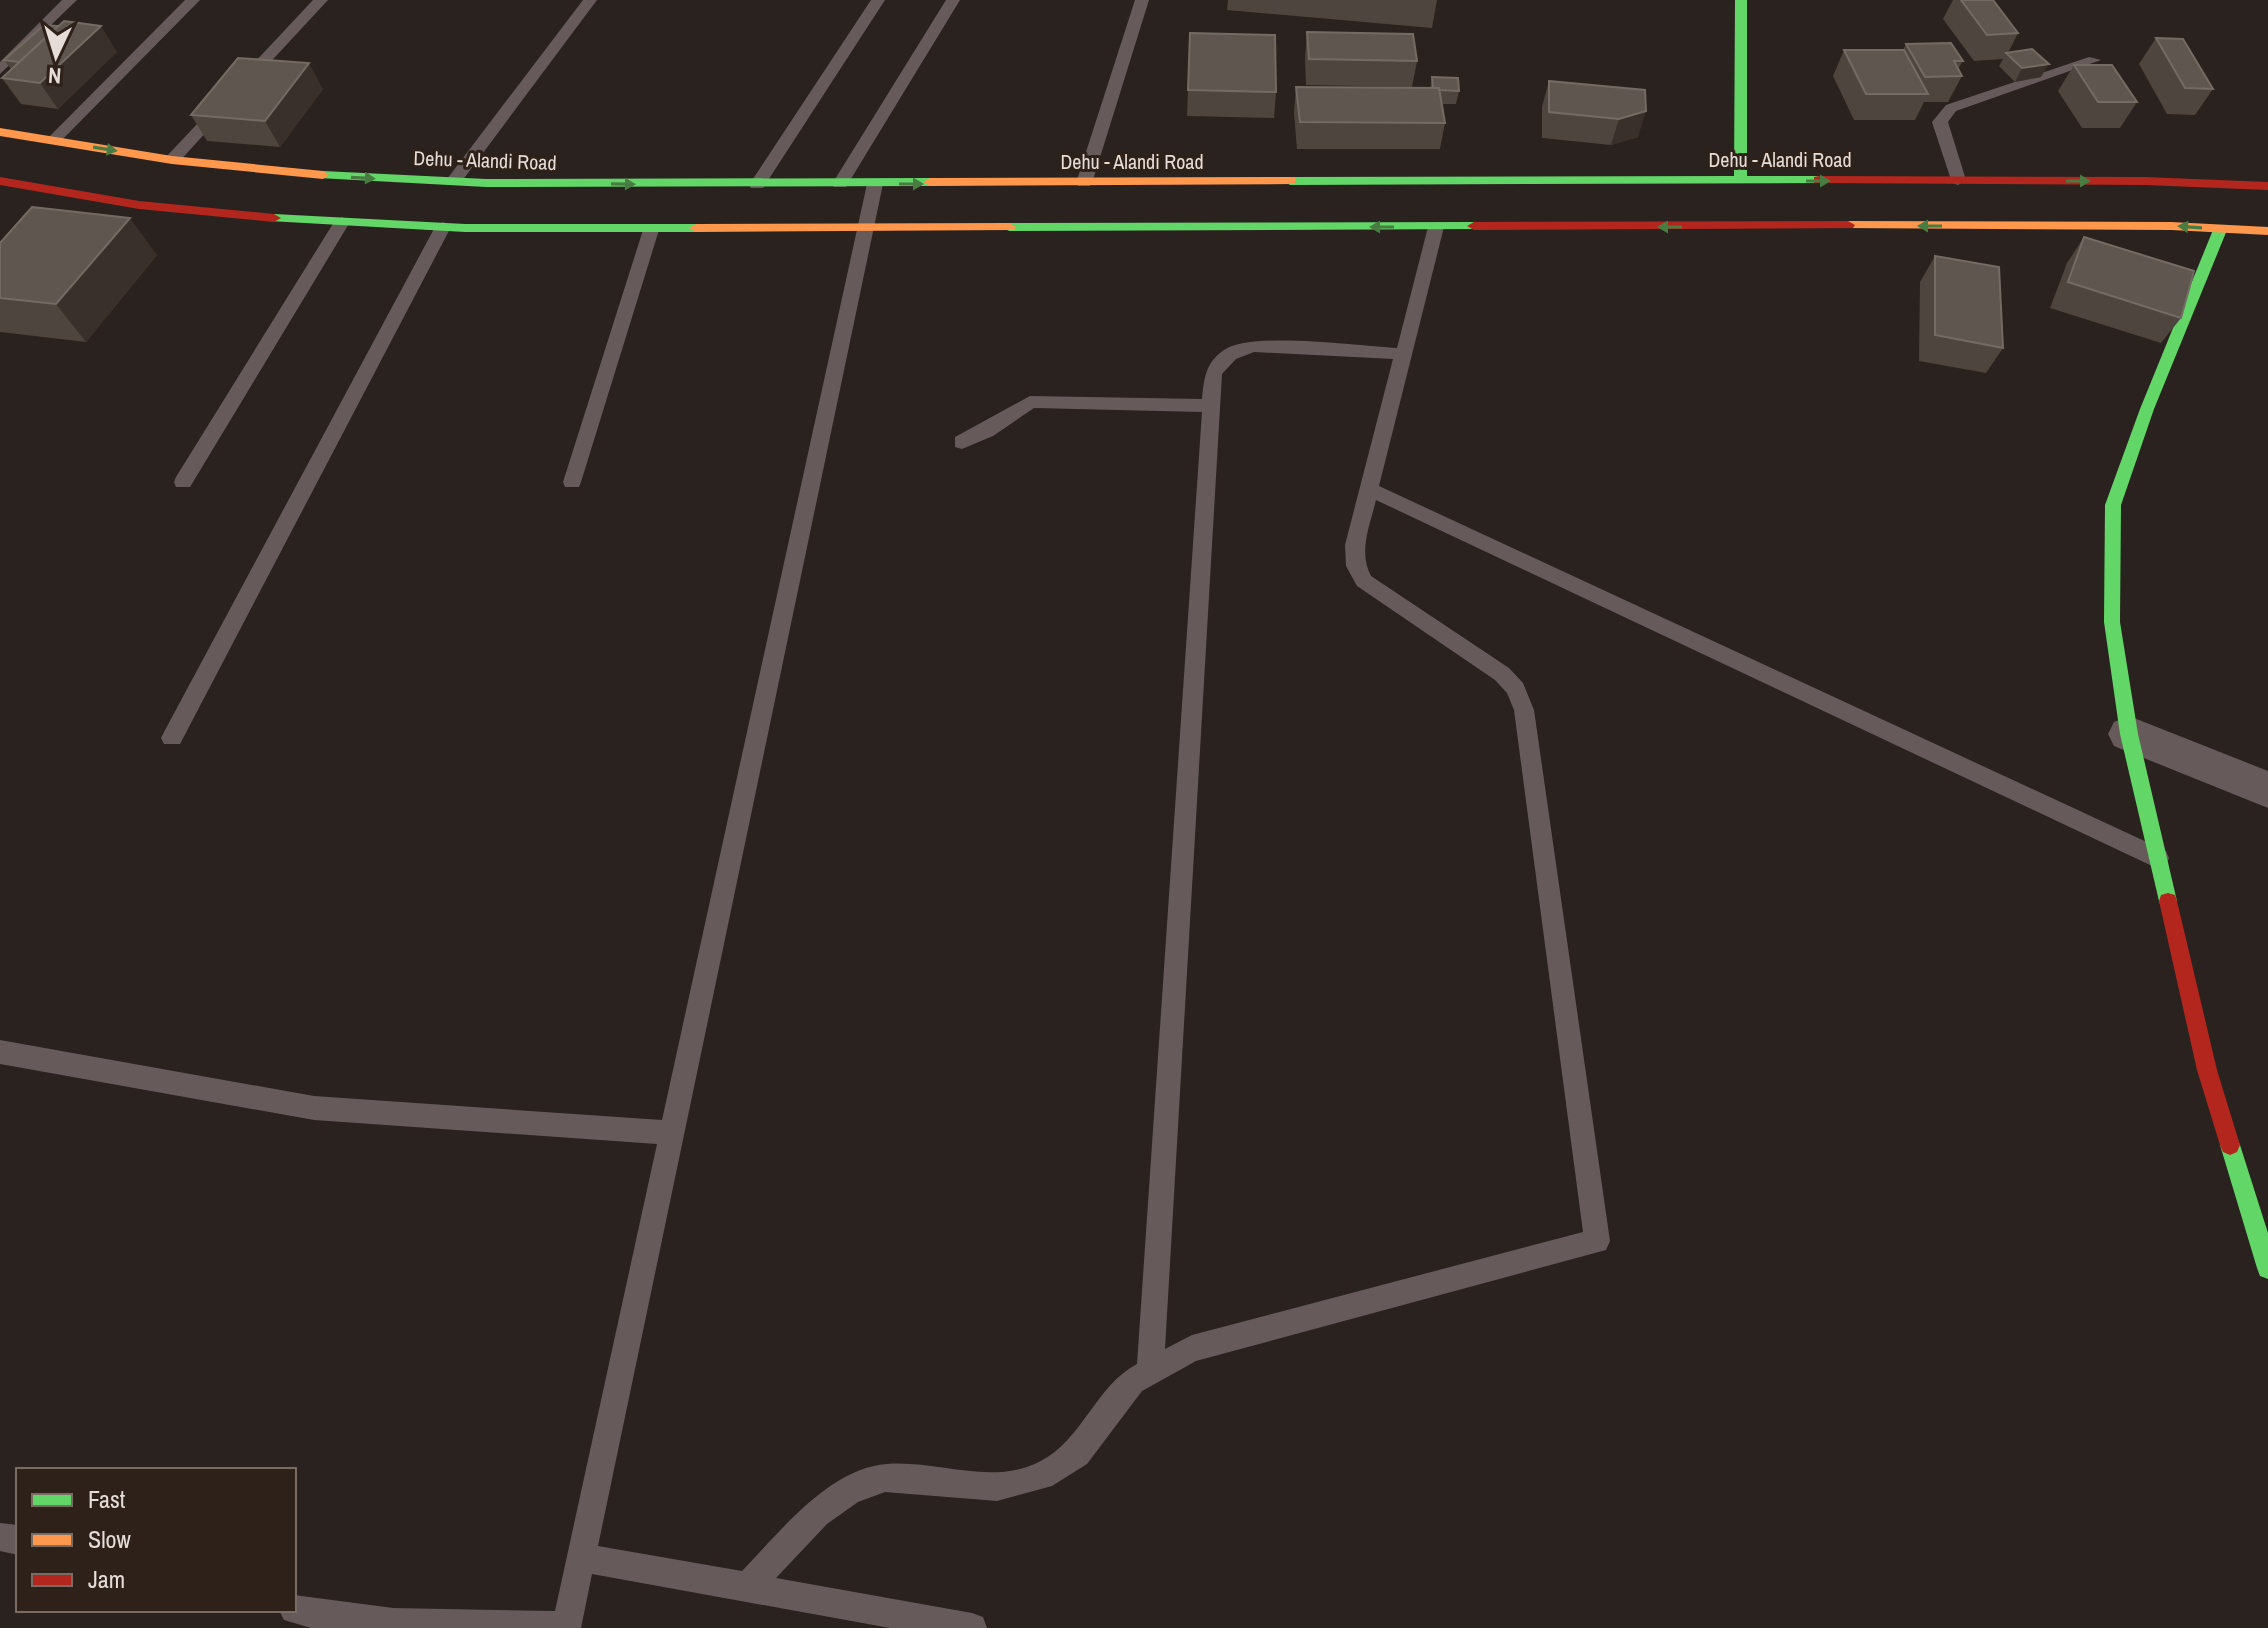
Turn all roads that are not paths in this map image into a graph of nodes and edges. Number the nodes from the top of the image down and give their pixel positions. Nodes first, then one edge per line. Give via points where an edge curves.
1 (70, 0) edge
2 (193, 0) edge
3 (321, 0) edge
4 (590, 0) edge
5 (878, 0) edge
6 (953, 0) edge
7 (1142, 0) edge
8 (1741, 0) edge
9 (2094, 60) dead end
10 (0, 70) edge
11 (0, 132) edge
12 (53, 141) junction
13 (172, 160) junction
14 (1958, 180) junction
15 (0, 181) edge
16 (1740, 181) junction
17 (453, 182) junction
18 (1084, 183) junction
19 (840, 184) junction
20 (875, 184) junction
21 (757, 185) junction
22 (2268, 186) edge
23 (342, 222) junction
24 (443, 227) junction
25 (1436, 227) junction
26 (867, 228) junction
27 (651, 230) junction
28 (2220, 230) junction
29 (2268, 231) edge
30 (1403, 354) junction
31 (1210, 406) junction
32 (962, 442) dead end
33 (183, 482) dead end
34 (572, 482) dead end
35 (1369, 489) junction
36 (2129, 734) junction
37 (172, 738) dead end
38 (2268, 790) edge
39 (2158, 858) junction
40 (0, 1052) edge
41 (672, 1133) junction
42 (2268, 1268) edge
43 (1150, 1370) junction
44 (581, 1557) junction
45 (747, 1587) junction
46 (296, 1610) edge
47 (566, 1627) edge
48 (972, 1628) edge

1 - 10 lane
2 - 12 lane
3 - 13 lane
4 - 17 lane
5 - 21 lane
6 - 19 lane
7 - 18 lane
8 - 16 main road
9 - 14 lane via 1943,113 1940,122
11 - 12 main road, Dehu - Alandi Road
12 -> 13 main road, Dehu - Alandi Road
13 -> 17 main road, Dehu - Alandi Road
16 -> 14 main road, Dehu - Alandi Road
14 -> 22 main road, Dehu - Alandi Road
15 - 23 main road via 139,205
16 - 18 main road, Dehu - Alandi Road
17 -> 21 main road, Dehu - Alandi Road
20 -> 18 main road, Dehu - Alandi Road
19 - 20 main road, Dehu - Alandi Road
19 - 21 main road, Dehu - Alandi Road
20 - 26 lane
23 - 24 main road
23 - 33 lane
24 - 27 main road
24 - 37 lane
25 -> 26 main road
28 -> 25 main road
25 - 30 lane
26 - 27 main road
26 - 41 lane
27 - 34 lane
28 - 29 main road
28 - 36 main road via 2113,505 2112,622
30 - 31 lane via 1236,349 1213,374
30 - 35 lane
31 - 32 lane via 1030,402
31 - 43 lane
35 - 39 lane
35 - 43 lane via 1355,545 1356,566 1364,581 1502,674 1516,689 1524,710 1597,1241 1192,1349
36 - 38 street
36 - 39 main road
39 - 42 main road via 2207,1070
40 - 41 lane via 314,1108
41 - 44 lane
43 - 45 lane via 1132,1381 1077,1454 1042,1476 997,1487 885,1478 849,1491 817,1514
44 - 45 lane
44 - 47 lane
45 - 48 lane
46 - 47 lane via 378,1621

